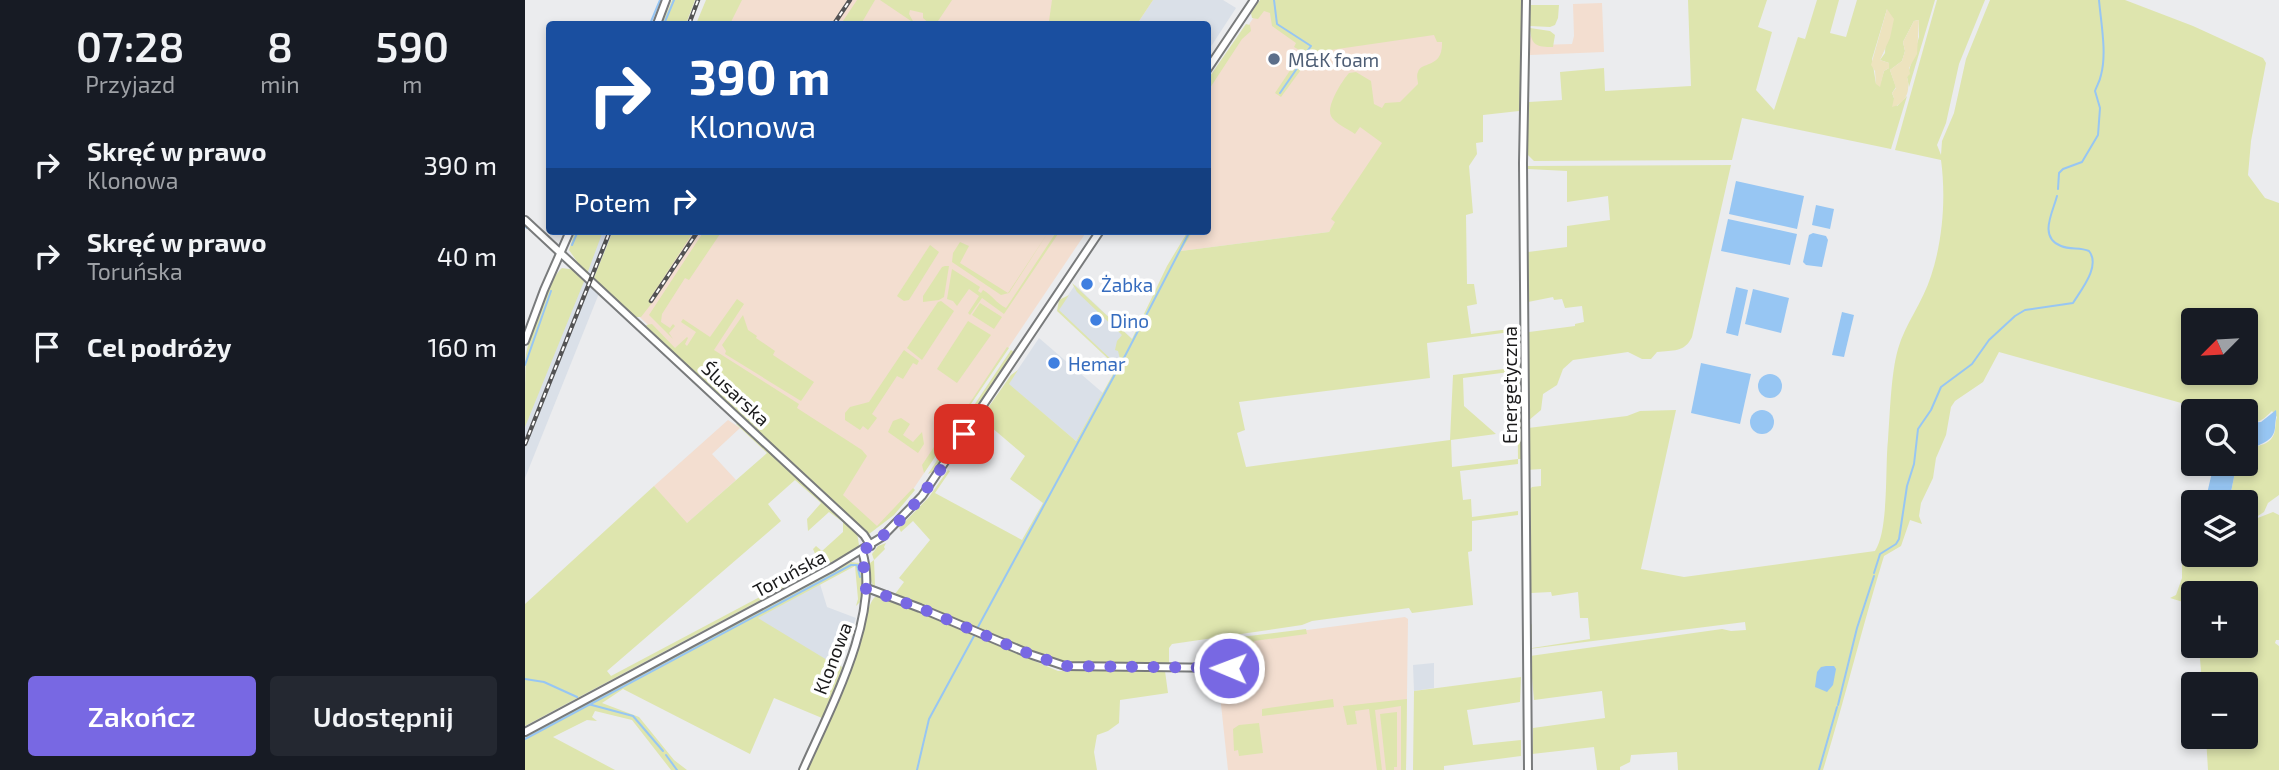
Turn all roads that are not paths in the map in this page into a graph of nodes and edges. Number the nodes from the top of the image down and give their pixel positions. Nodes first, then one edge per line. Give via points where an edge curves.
1 (666, 0) edge
2 (1526, 0) edge
3 (1250, 1) edge
4 (658, 21) edge
5 (1211, 64) edge
6 (525, 220) edge
7 (568, 235) edge
8 (1097, 235) edge
9 (560, 253) junction
10 (525, 341) edge
11 (871, 546) junction
12 (862, 551) junction
13 (866, 589) junction
14 (1229, 668) dead end
15 (525, 732) edge
16 (803, 770) edge
17 (1528, 770) edge

1 - 4 street
2 - 17 street, Energetyczna
3 - 5 street
6 - 9 street, Ślusarska
7 - 9 street
8 - 11 street, Toruńska via 922,496
9 - 10 street
9 - 11 street, Ślusarska
11 - 12 street, Toruńska
12 - 13 street, Klonowa
12 - 15 street, Toruńska
13 - 14 street via 1065,666
13 - 16 street, Klonowa via 862,626

